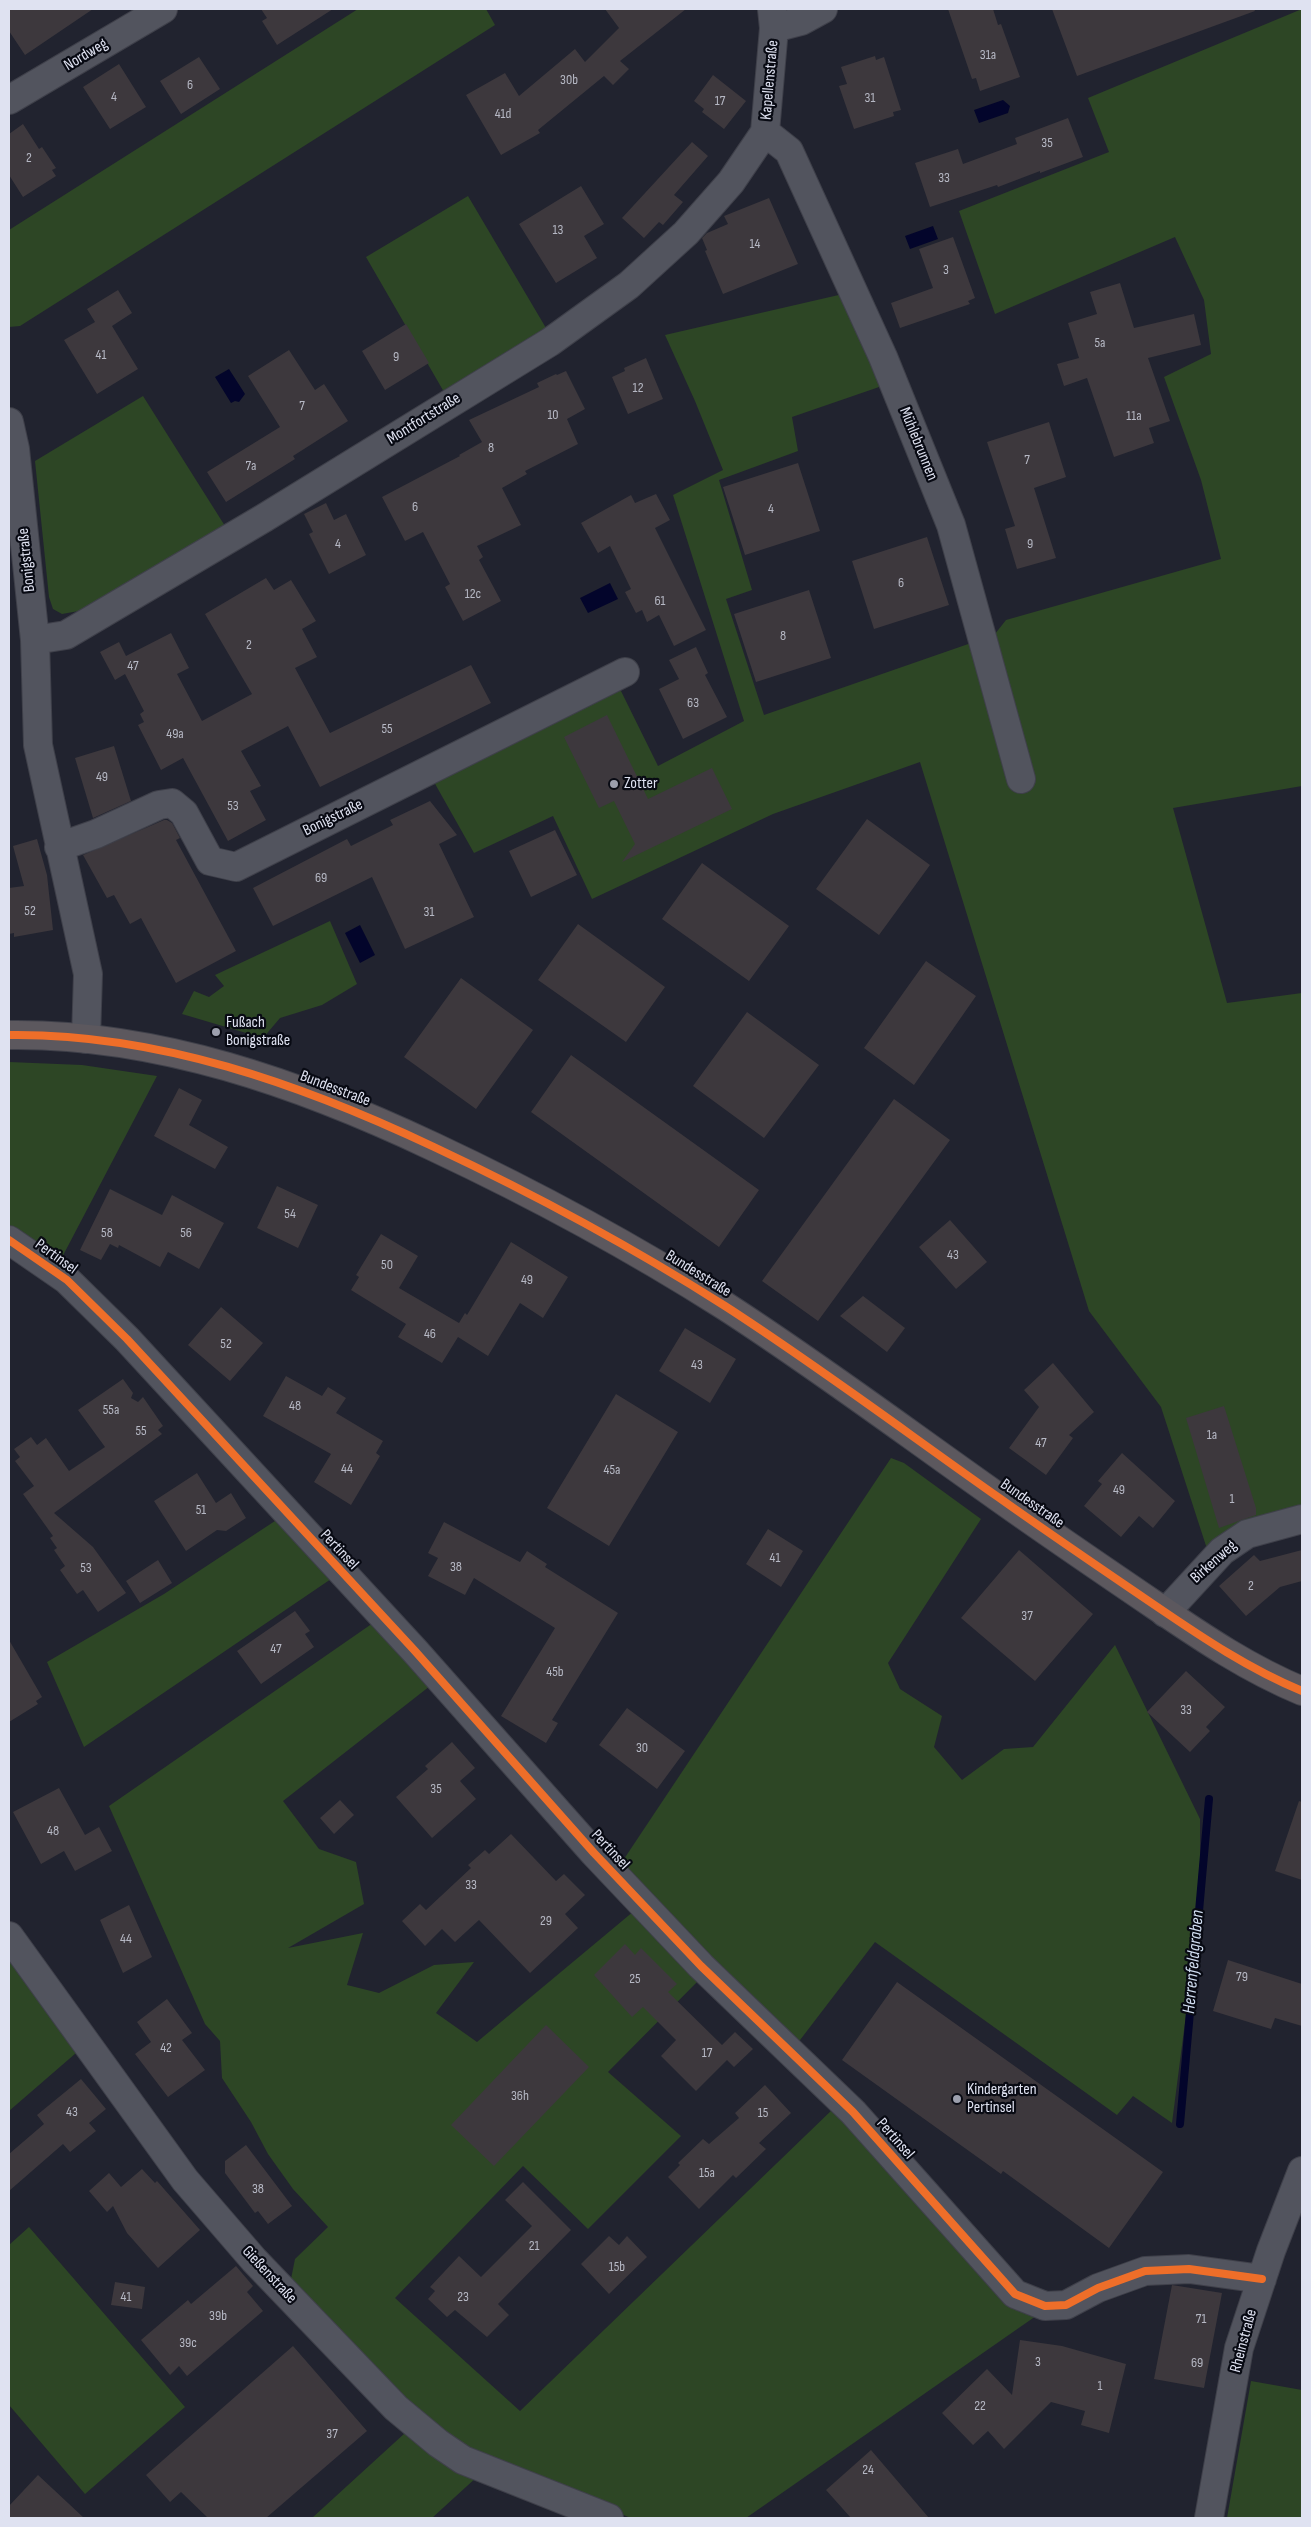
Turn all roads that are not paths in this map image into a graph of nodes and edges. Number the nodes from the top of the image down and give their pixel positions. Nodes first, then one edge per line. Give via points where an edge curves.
1 (163, 9) edge
2 (823, 9) edge
3 (773, 18) edge
4 (9, 100) edge
5 (765, 132) junction
6 (9, 422) edge
7 (35, 640) junction
8 (625, 672) dead end
9 (1021, 779) dead end
10 (60, 847) junction
11 (9, 1035) edge
12 (86, 1039) junction
13 (9, 1240) edge
14 (1302, 1519) edge
15 (1165, 1613) junction
16 (1302, 1691) edge
17 (9, 1936) edge
18 (1302, 2171) edge
19 (1262, 2278) junction
20 (609, 2518) edge
21 (1210, 2518) edge

1 - 4 street, Nordweg
2 - 3 street, Kapellenstraße via 800,21
3 - 5 street, Kapellenstraße
5 - 7 street, Montfortstraße via 731,182 686,233 629,285 550,342 66,635
5 - 9 street, Mühlebrunnen via 790,151 883,357 952,525
6 - 7 street, Bonigstraße via 15,449
7 - 10 street, Bonigstraße via 38,745
8 - 10 street, Bonigstraße via 236,866 210,861 184,813 172,803 159,805
10 - 12 street, Bonigstraße via 88,974
11 - 12 main road, Bundesstraße
12 - 15 main road, Bundesstraße via 190,1056 265,1078 384,1123 508,1182 628,1247 727,1308
13 - 19 street, Pertinsel via 67,1280 127,1339 414,1651 594,1853 701,1966 853,2112 1015,2294 1045,2306 1066,2305 1098,2288 1145,2271 1189,2269
14 - 15 street, Birkenweg via 1247,1534 1222,1551
15 - 16 main road, Bundesstraße via 1226,1653 1270,1678
17 - 20 street, Gießenstraße via 185,2180 254,2260 396,2408 438,2444 463,2460
18 - 19 street, Rheinstraße
19 - 21 street, Rheinstraße via 1239,2348

